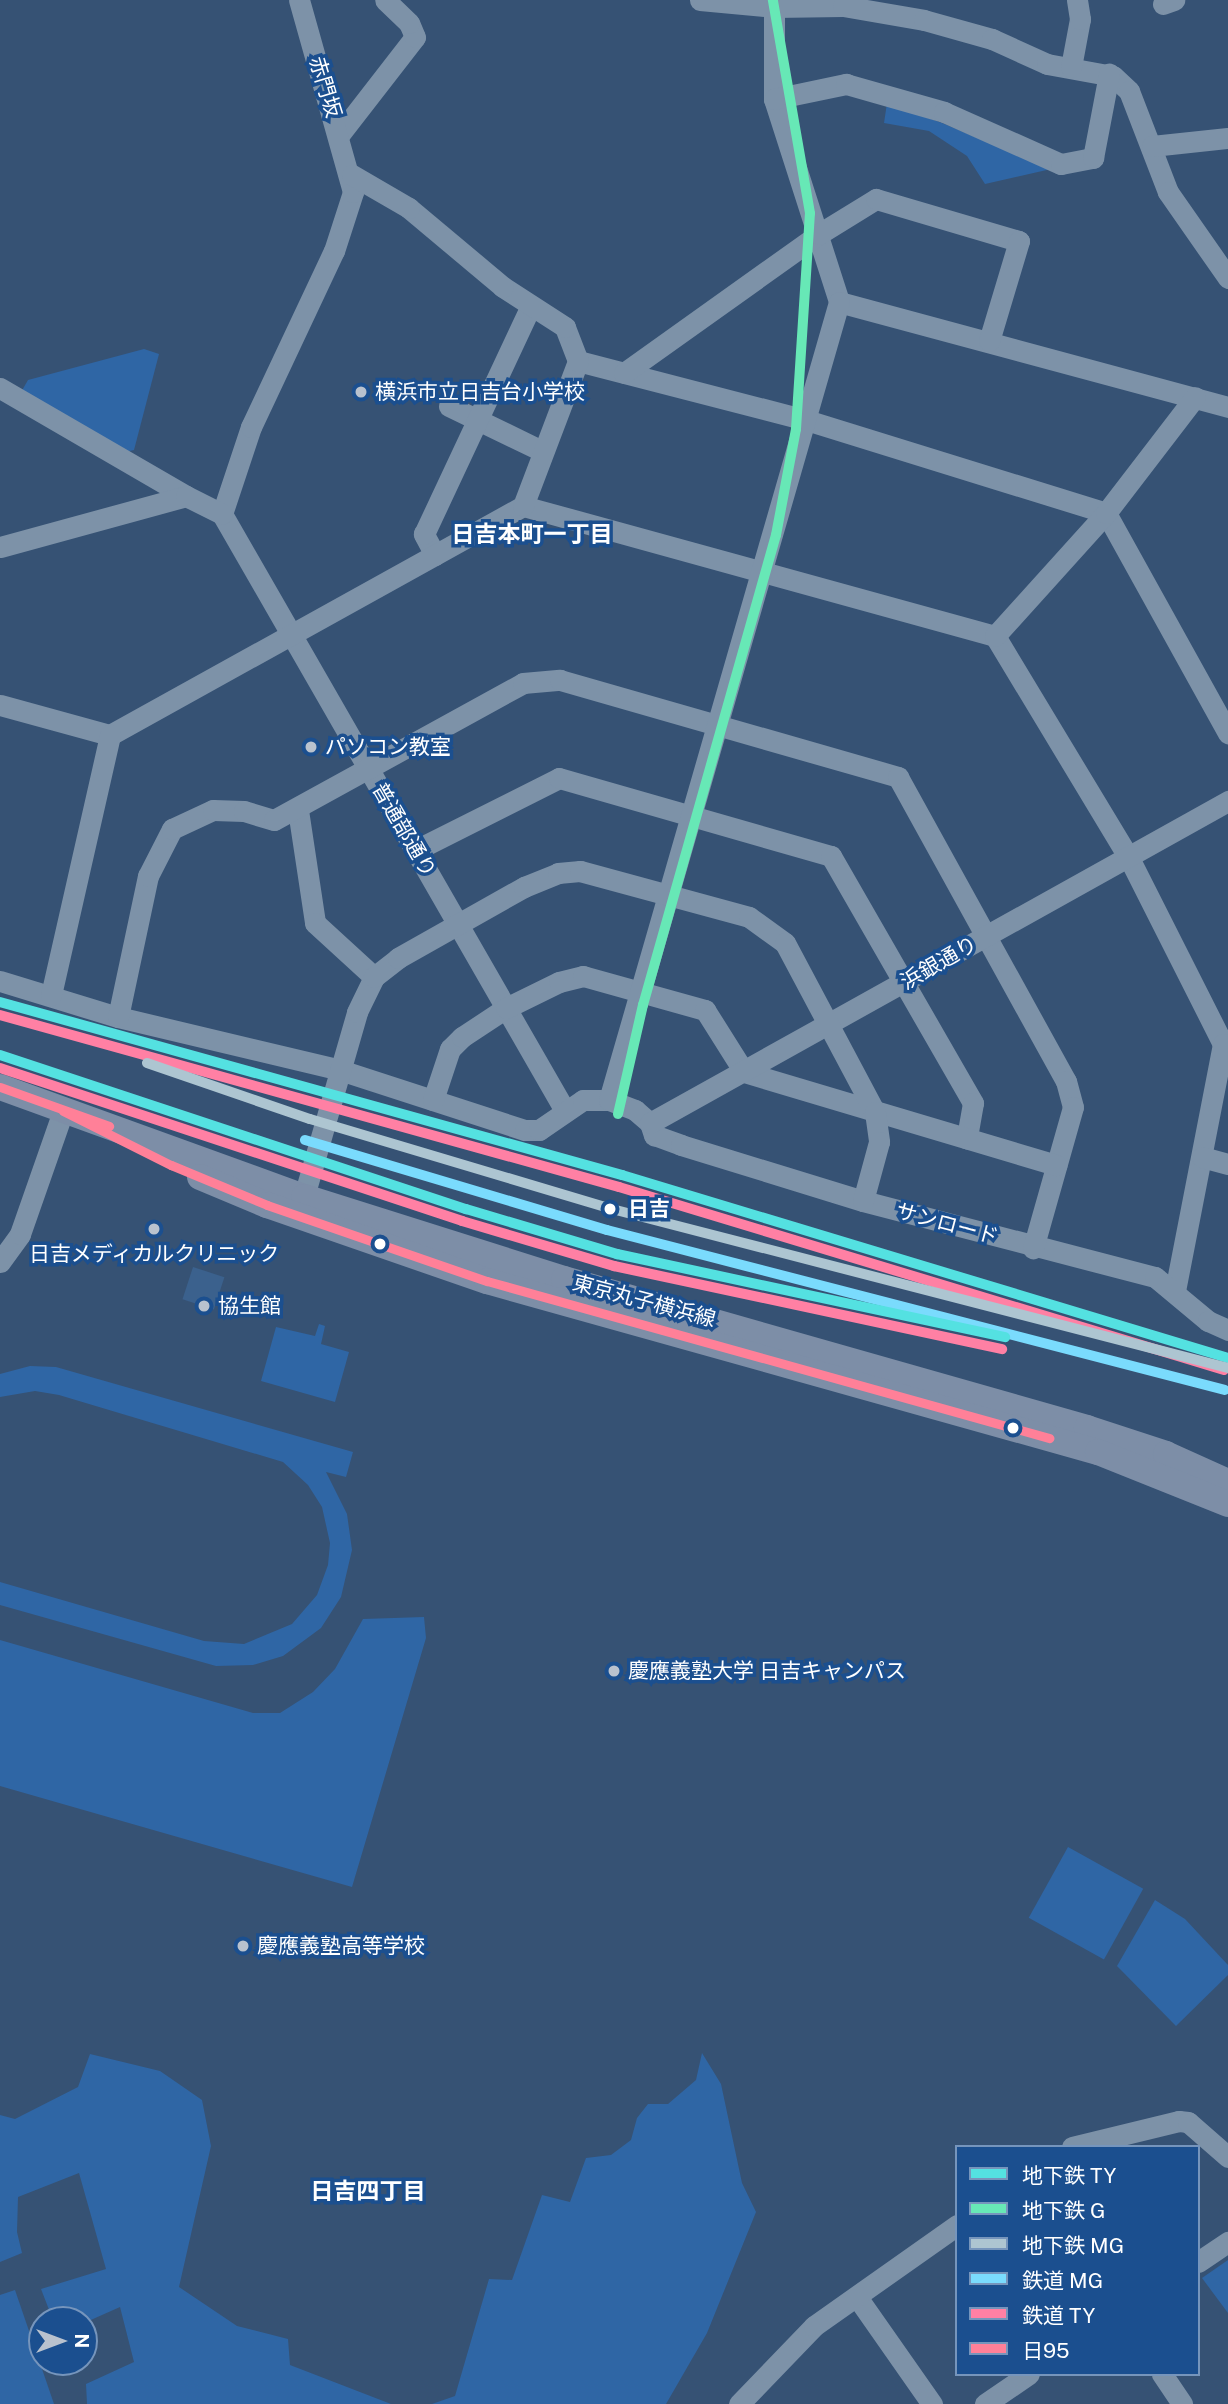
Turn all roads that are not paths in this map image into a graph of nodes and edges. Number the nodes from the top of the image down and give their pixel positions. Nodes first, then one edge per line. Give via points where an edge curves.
1 (299, 0) edge
2 (385, 0) edge
3 (700, 0) edge
4 (1077, 0) edge
5 (774, 3) edge
6 (926, 10) edge
7 (1071, 67) junction
8 (1109, 74) junction
9 (774, 99) junction
10 (339, 135) junction
11 (1228, 138) edge
12 (1152, 146) junction
13 (352, 174) junction
14 (819, 234) junction
15 (1224, 266) edge
16 (839, 302) junction
17 (530, 308) junction
18 (989, 341) junction
19 (578, 361) junction
20 (624, 373) junction
21 (0, 388) edge
22 (1195, 397) junction
23 (449, 405) dead end
24 (1228, 407) edge
25 (803, 419) junction
26 (480, 420) junction
27 (542, 451) junction
28 (186, 496) junction
29 (523, 506) junction
30 (1106, 513) junction
31 (222, 514) junction
32 (0, 547) edge
33 (435, 555) junction
34 (764, 575) junction
35 (291, 635) junction
36 (995, 636) junction
37 (0, 705) edge
38 (719, 725) junction
39 (1228, 733) edge
40 (110, 735) junction
41 (369, 769) junction
42 (1228, 801) edge
43 (298, 810) junction
44 (692, 816) junction
45 (415, 850) junction
46 (1129, 859) junction
47 (669, 894) junction
48 (458, 924) junction
49 (987, 935) junction
50 (374, 978) junction
51 (0, 981) edge
52 (905, 982) junction
53 (640, 993) junction
54 (51, 995) junction
55 (506, 1008) junction
56 (118, 1017) junction
57 (830, 1025) junction
58 (1226, 1044) edge
59 (744, 1072) junction
60 (339, 1080) junction
61 (0, 1087) edge
62 (433, 1100) junction
63 (609, 1100) junction
64 (564, 1109) junction
65 (63, 1111) junction
66 (875, 1112) junction
67 (652, 1129) junction
68 (967, 1138) junction
69 (1202, 1157) junction
70 (1228, 1164) edge
71 (1056, 1165) junction
72 (863, 1201) junction
73 (301, 1206) junction
74 (1032, 1248) junction
75 (0, 1262) edge
76 (1175, 1292) junction
77 (1228, 1330) edge
78 (1228, 1482) edge
79 (1228, 1504) edge
80 (1080, 2145) edge
81 (1228, 2157) edge
82 (955, 2226) edge
83 (1228, 2242) edge
84 (1200, 2261) edge
85 (857, 2297) junction
86 (1025, 2376) edge
87 (1163, 2376) edge
88 (739, 2404) edge
89 (932, 2404) edge
90 (985, 2404) edge
91 (1182, 2404) edge

1 - 10 street, 赤門坂
2 - 10 street via 409,23 415,37
3 - 5 street
4 - 7 street via 1080,19
5 - 6 street
5 - 9 street
6 - 7 street via 1047,64
7 - 8 street
8 - 9 street via 1093,158 1061,164 944,112 846,84
8 - 12 street via 1129,91
9 - 14 street
10 - 13 street, 赤門坂
11 - 12 street
12 - 15 street via 1168,192
13 - 17 street via 409,208
13 - 31 street via 353,192 334,251 251,427
14 - 16 street
14 - 18 street via 876,199 1019,241
14 - 20 street
16 - 18 street
16 - 25 street
17 - 19 street via 565,327
17 - 26 street
18 - 22 street
19 - 20 street
19 - 27 street
20 - 25 street
21 - 28 street
22 - 24 street
22 - 30 street
23 - 26 street
25 - 30 street
25 - 34 street
26 - 27 street
26 - 33 street via 424,534
27 - 29 street
28 - 31 street
28 - 32 street
29 - 33 street
29 - 34 street
30 - 36 street
30 - 39 street
31 - 35 street, 普通部通り
33 - 35 street
34 - 36 street
34 - 38 street
35 - 40 street
35 - 41 street, 普通部通り
36 - 46 street
37 - 40 street
38 - 41 street via 560,680 523,683
38 - 44 street
38 - 49 street via 898,777
40 - 54 street
41 - 43 street
41 - 45 street, 普通部通り
42 - 46 street, 浜銀通り
43 - 50 street via 315,923
43 - 56 street via 274,820 244,811 213,810 172,829 148,876
44 - 45 street via 559,778
44 - 47 street
44 - 52 street via 831,856
45 - 48 street, 普通部通り
46 - 49 street, 浜銀通り
46 - 58 street
47 - 48 street via 590,872 558,873
47 - 53 street
47 - 57 street via 748,917 785,943
48 - 50 street via 398,958
48 - 55 street, 普通部通り
49 - 52 street, 浜銀通り
49 - 71 street via 1066,1081 1073,1107
50 - 60 street via 357,1012
51 - 54 street
52 - 57 street, 浜銀通り
52 - 68 street via 973,1103
53 - 55 street via 573,977
53 - 59 street via 705,1010
53 - 63 street
54 - 56 street
55 - 62 street via 450,1049
55 - 64 street, 普通部通り
56 - 60 street
57 - 59 street, 浜銀通り
57 - 66 street
58 - 69 street
59 - 66 street
59 - 67 street, 浜銀通り
60 - 62 street
60 - 73 street
61 - 65 main road, 東京丸子横浜線
62 - 64 street via 525,1130 539,1130
63 - 64 street via 583,1100
63 - 67 street, サンロード via 635,1110
65 - 73 main road, 東京丸子横浜線
65 - 75 street via 20,1234
66 - 68 street
66 - 72 street via 879,1142
67 - 72 street, サンロード
68 - 71 street
69 - 70 street
69 - 76 street
71 - 74 street
72 - 74 street, サンロード
73 - 78 main road, 東京丸子横浜線 via 1098,1432 1166,1454
73 - 79 main road, 東京丸子横浜線 via 487,1281 1098,1452
74 - 76 street, サンロード via 1155,1277
76 - 77 street, サンロード via 1208,1321
80 - 81 street via 1179,2121 1188,2122
82 - 85 street
83 - 84 street
85 - 88 street via 814,2326
85 - 89 street
86 - 90 street
87 - 91 street

